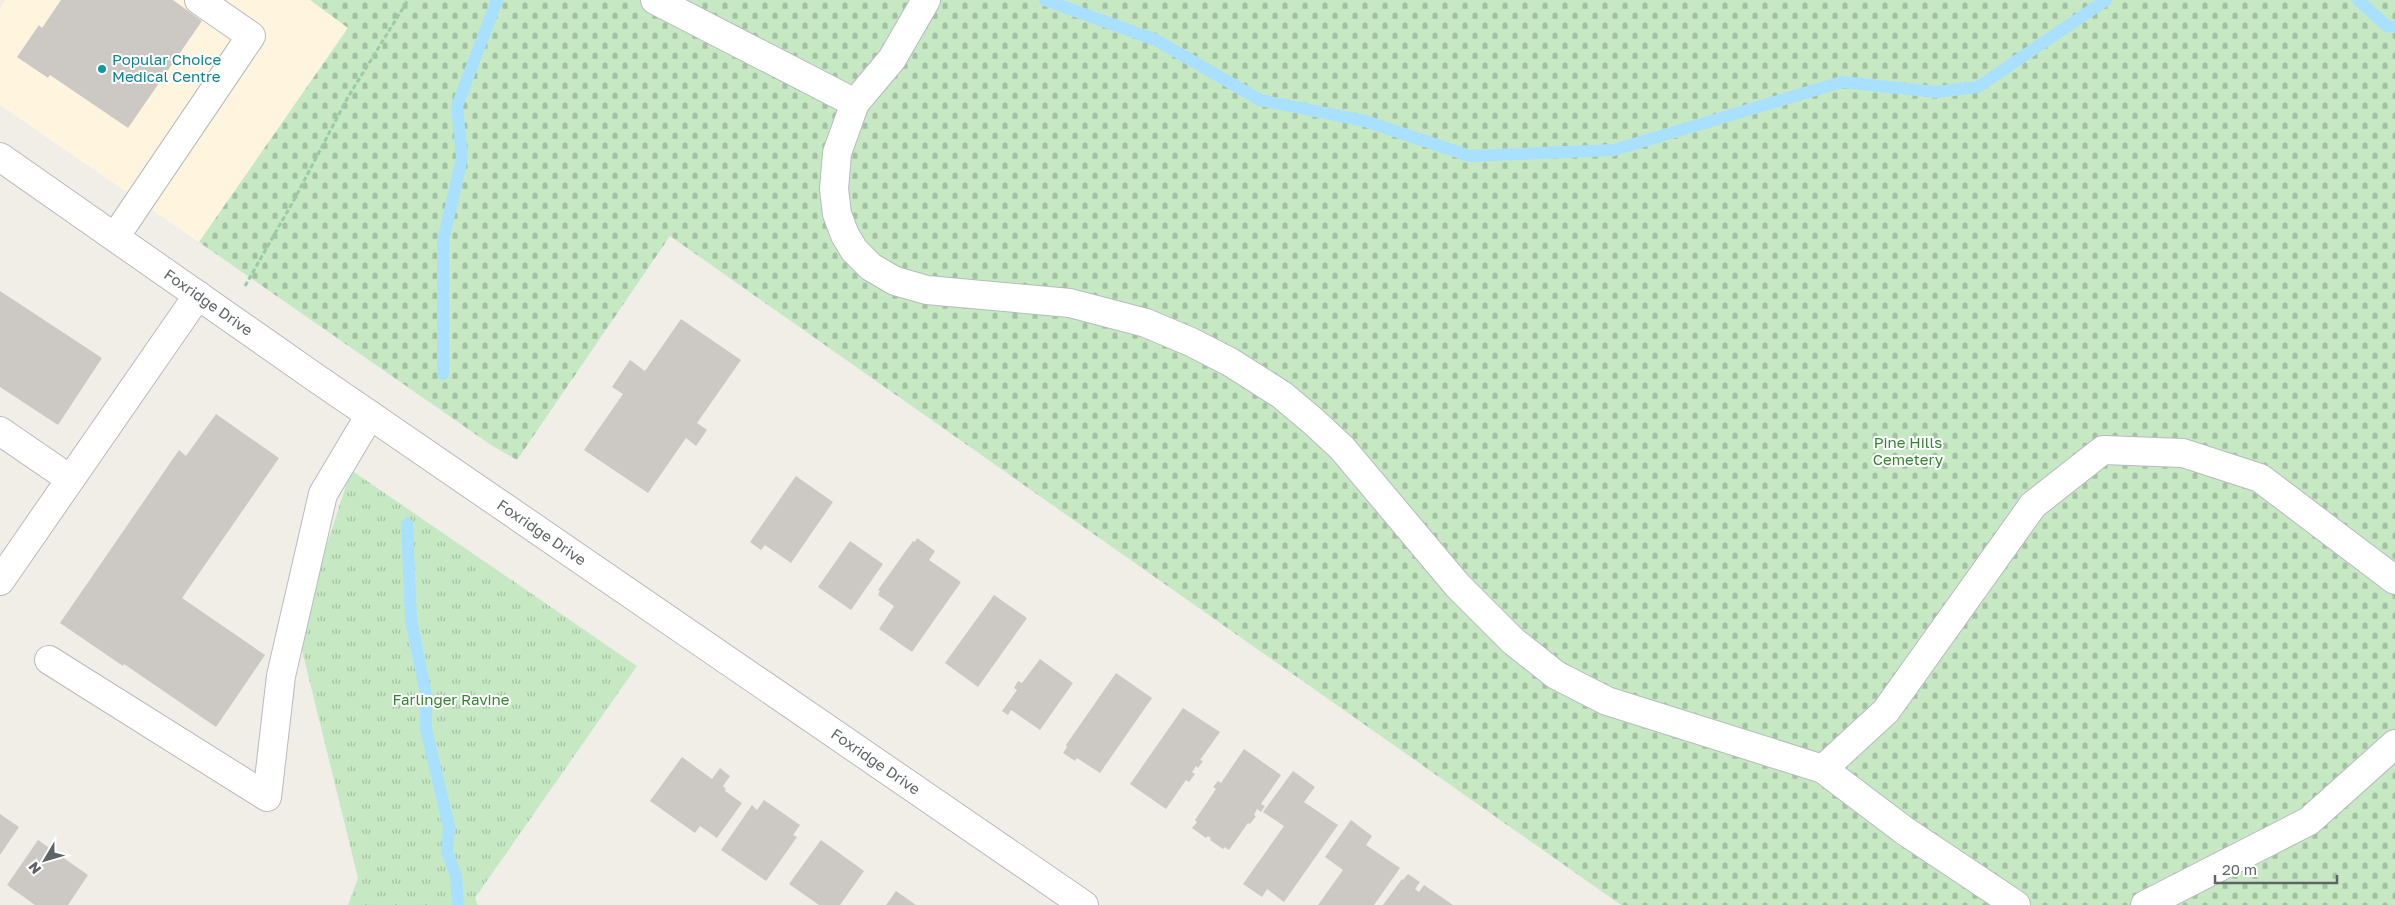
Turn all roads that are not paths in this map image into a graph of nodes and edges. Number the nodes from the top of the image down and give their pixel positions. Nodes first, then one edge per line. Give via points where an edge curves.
1 (199, 0) edge
2 (655, 0) edge
3 (926, 0) edge
4 (855, 103) junction
5 (0, 157) edge
6 (115, 237) junction
7 (198, 295) junction
8 (370, 415) junction
9 (0, 431) edge
10 (70, 479) junction
11 (2395, 580) edge
12 (0, 582) edge
13 (49, 660) dead end
14 (2395, 744) edge
15 (1823, 769) junction
16 (1084, 905) edge
17 (2016, 905) edge
18 (2145, 905) edge

1 - 6 street via 251,36
2 - 4 street
3 - 4 street via 892,60
4 - 15 street via 838,153 834,190 837,214 845,236 871,267 894,281 927,290 1070,303 1137,321 1191,342 1230,362 1282,395 1342,448 1458,586 1512,641 1556,675 1607,700
5 - 6 street, Foxridge Drive
6 - 7 street, Foxridge Drive
7 - 8 street, Foxridge Drive
7 - 10 street
8 - 13 street via 322,494 282,676 267,797
8 - 16 street, Foxridge Drive
9 - 10 street
10 - 12 street
11 - 15 street via 2260,478 2183,453 2103,450 2033,505 1886,710
14 - 18 street via 2309,821
15 - 17 street via 1904,831

